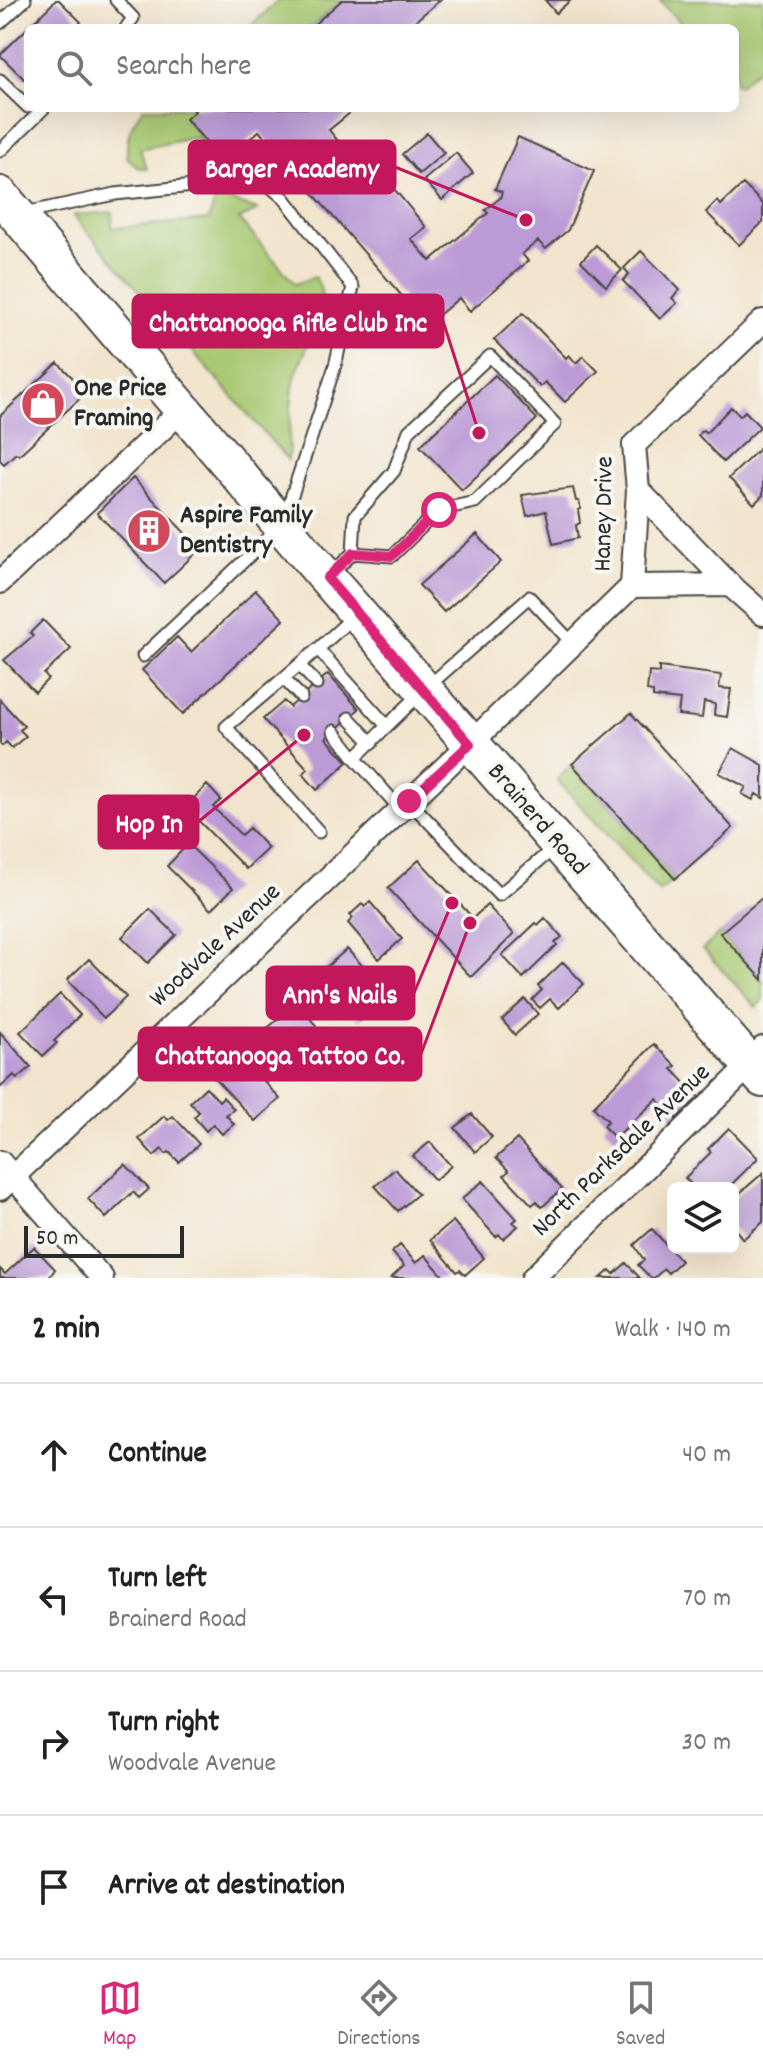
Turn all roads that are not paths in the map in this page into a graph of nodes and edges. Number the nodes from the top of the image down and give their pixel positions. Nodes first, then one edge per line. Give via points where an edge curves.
1 (25, 0) edge
2 (116, 0) edge
3 (0, 23) edge
4 (130, 23) edge
5 (0, 80) edge
6 (24, 101) edge
7 (32, 112) edge
8 (0, 151) edge
9 (8, 205) edge
10 (763, 321) edge
11 (183, 409) junction
12 (638, 490) junction
13 (282, 525) junction
14 (353, 553) junction
15 (327, 578) junction
16 (0, 582) edge
17 (730, 585) junction
18 (632, 586) junction
19 (358, 613) junction
20 (763, 614) edge
21 (573, 644) junction
22 (318, 649) junction
23 (143, 656) dead end
24 (299, 665) junction
25 (284, 679) junction
26 (317, 684) dead end
27 (424, 690) junction
28 (301, 697) dead end
29 (349, 718) dead end
30 (387, 726) junction
31 (334, 731) dead end
32 (372, 743) junction
33 (470, 744) junction
34 (355, 758) junction
35 (405, 806) junction
36 (319, 832) dead end
37 (558, 844) junction
38 (759, 1064) edge
39 (4, 1176) edge
40 (102, 1278) edge
41 (533, 1278) edge

1 - 3 lane
2 - 4 lane
5 - 6 lane
7 - 8 lane
9 - 11 main road, Brainerd Road
9 - 13 lane via 252,180 285,199 353,287 335,366
10 - 12 street, Haney Drive via 634,445
11 - 13 main road, Brainerd Road
11 - 16 street
12 - 17 street
12 - 18 street, Haney Drive
13 - 15 main road, Brainerd Road
13 - 23 lane
14 - 14 lane via 392,556 439,510 475,502 555,424 490,356 409,431 394,471 355,516
14 - 15 lane
15 - 19 main road, Brainerd Road
17 - 18 street
17 - 20 street
18 - 21 street, Haney Drive
19 - 22 lane
19 - 27 main road, Brainerd Road
21 - 27 lane via 529,597
21 - 33 street, Haney Drive
22 - 24 lane
22 - 30 lane
24 - 25 lane
24 - 26 lane
25 - 28 lane
25 - 36 lane via 226,727
27 - 30 lane
27 - 33 main road, Brainerd Road
29 - 32 lane
30 - 32 lane
31 - 34 lane
32 - 34 lane
33 - 35 street, Woodvale Avenue
33 - 37 main road, Brainerd Road
34 - 35 lane
35 - 37 lane via 499,895
35 - 39 street, Woodvale Avenue
37 - 38 main road, Brainerd Road
38 - 41 street, North Parksdale Avenue
39 - 40 street

